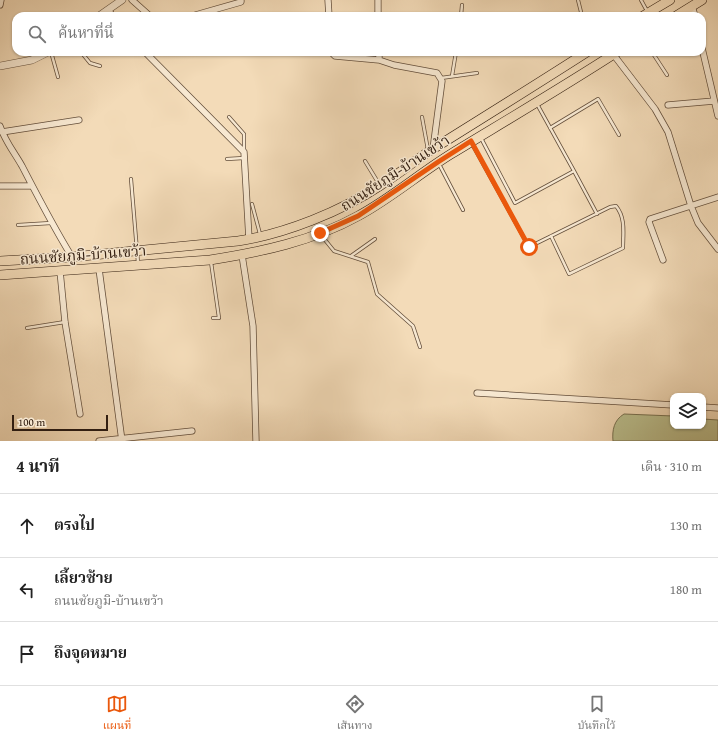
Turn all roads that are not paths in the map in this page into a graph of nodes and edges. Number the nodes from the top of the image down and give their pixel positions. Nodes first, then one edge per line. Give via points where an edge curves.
1 (1, 0) edge
2 (122, 0) edge
3 (132, 0) edge
4 (241, 0) edge
5 (328, 0) edge
6 (378, 0) edge
7 (578, 0) edge
8 (641, 0) edge
9 (670, 0) edge
10 (702, 0) edge
11 (0, 5) edge
12 (462, 5) dead end
13 (692, 6) junction
14 (108, 10) joint
15 (105, 12) edge
16 (146, 12) edge
17 (206, 12) edge
18 (329, 12) edge
19 (378, 12) edge
20 (461, 12) edge
21 (581, 12) edge
22 (645, 12) edge
23 (649, 12) edge
24 (682, 12) edge
25 (694, 12) edge
26 (40, 56) edge
27 (50, 56) edge
28 (84, 56) edge
29 (148, 56) edge
30 (335, 56) edge
31 (379, 56) edge
32 (455, 56) edge
33 (581, 56) edge
34 (610, 56) edge
35 (617, 56) edge
36 (655, 56) edge
37 (704, 56) edge
38 (379, 60) junction
39 (0, 66) edge
40 (100, 66) dead end
41 (477, 72) dead end
42 (667, 75) dead end
43 (452, 76) junction
44 (58, 77) dead end
45 (441, 78) junction
46 (715, 98) edge
47 (536, 102) junction
48 (668, 105) dead end
49 (718, 116) edge
50 (229, 117) dead end
51 (422, 117) dead end
52 (79, 120) dead end
53 (550, 128) junction
54 (1, 129) edge
55 (619, 135) dead end
56 (481, 137) junction
57 (471, 141) junction
58 (431, 151) junction
59 (244, 155) junction
60 (227, 159) dead end
61 (365, 161) dead end
62 (438, 162) junction
63 (574, 171) junction
64 (131, 180) dead end
65 (0, 186) edge
66 (31, 186) junction
67 (380, 186) junction
68 (718, 197) edge
69 (252, 204) dead end
70 (691, 206) junction
71 (463, 210) dead end
72 (597, 214) junction
73 (51, 223) junction
74 (18, 226) dead end
75 (320, 233) junction
76 (261, 236) junction
77 (551, 236) junction
78 (249, 239) junction
79 (376, 239) dead end
80 (717, 247) edge
81 (138, 252) junction
82 (242, 255) junction
83 (350, 256) junction
84 (72, 257) junction
85 (210, 260) junction
86 (663, 260) dead end
87 (0, 261) edge
88 (138, 266) junction
89 (99, 269) junction
90 (60, 270) junction
91 (0, 275) edge
92 (213, 318) dead end
93 (66, 322) junction
94 (27, 328) dead end
95 (420, 347) dead end
96 (477, 393) dead end
97 (670, 405) edge
98 (706, 407) edge
99 (718, 408) edge
100 (80, 414) dead end
101 (192, 431) dead end
102 (122, 439) edge
103 (99, 441) edge
104 (256, 441) edge

1 - 11 street
2 - 14 street
3 - 16 street
4 - 17 street
5 - 18 street
6 - 19 street
7 - 21 lane
8 - 22 lane
9 - 23 main road
10 - 13 main road
12 - 20 lane
13 - 24 main road
13 - 25 street
14 - 15 street
26 - 39 street
27 - 44 lane
28 - 40 lane via 90,63
29 - 59 street
30 - 38 street
31 - 38 street
32 - 43 lane
33 - 58 main road, ถนนชัยภูมิ-บ้านเขว้า
34 - 47 main road, ถนนชัยภูมิ-บ้านเขว้า
35 - 70 street via 668,132
36 - 42 lane
37 - 46 street
38 - 45 street via 434,71
41 - 43 lane
43 - 45 lane
45 - 58 street
46 - 48 street
46 - 49 street
47 - 53 lane
47 - 56 main road, ถนนชัยภูมิ-บ้านเขว้า
50 - 59 lane via 244,134
51 - 58 lane
52 - 54 street
53 - 55 lane via 598,99
53 - 63 lane
54 - 66 street
56 - 57 main road, ถนนชัยภูมิ-บ้านเขว้า
56 - 63 lane via 515,203
57 - 62 main road, ถนนชัยภูมิ-บ้านเขว้า
57 - 77 lane via 529,247
58 - 67 main road, ถนนชัยภูมิ-บ้านเขว้า
59 - 60 lane
59 - 78 street
61 - 67 lane
62 - 71 lane
62 - 75 main road, ถนนชัยภูมิ-บ้านเขว้า via 358,216
63 - 72 lane
64 - 81 lane
65 - 66 street
66 - 73 street
67 - 76 main road, ถนนชัยภูมิ-บ้านเขว้า via 313,220
68 - 70 street
69 - 76 lane
70 - 80 street via 698,223
70 - 86 street via 650,219
72 - 77 lane
72 - 77 lane via 616,206 620,211 624,224 622,248 569,274
73 - 74 lane
73 - 84 street
75 - 82 main road, ถนนชัยภูมิ-บ้านเขว้า
75 - 83 lane via 334,251
76 - 78 main road, ถนนชัยภูมิ-บ้านเขว้า
78 - 81 main road, ถนนชัยภูมิ-บ้านเขว้า
79 - 83 lane
81 - 84 main road, ถนนชัยภูมิ-บ้านเขว้า
81 - 88 lane
82 - 85 main road, ถนนชัยภูมิ-บ้านเขว้า
82 - 104 street via 253,326
83 - 95 lane via 368,262 377,294 413,326
84 - 87 main road, ถนนชัยภูมิ-บ้านเขว้า
85 - 88 main road, ถนนชัยภูมิ-บ้านเขว้า
85 - 92 lane via 219,318
88 - 89 main road, ถนนชัยภูมิ-บ้านเขว้า
89 - 90 main road, ถนนชัยภูมิ-บ้านเขว้า
89 - 102 street
90 - 91 main road, ถนนชัยภูมิ-บ้านเขว้า
90 - 93 street
93 - 94 lane
93 - 100 street
96 - 97 street
98 - 99 street
101 - 102 street
102 - 103 street

